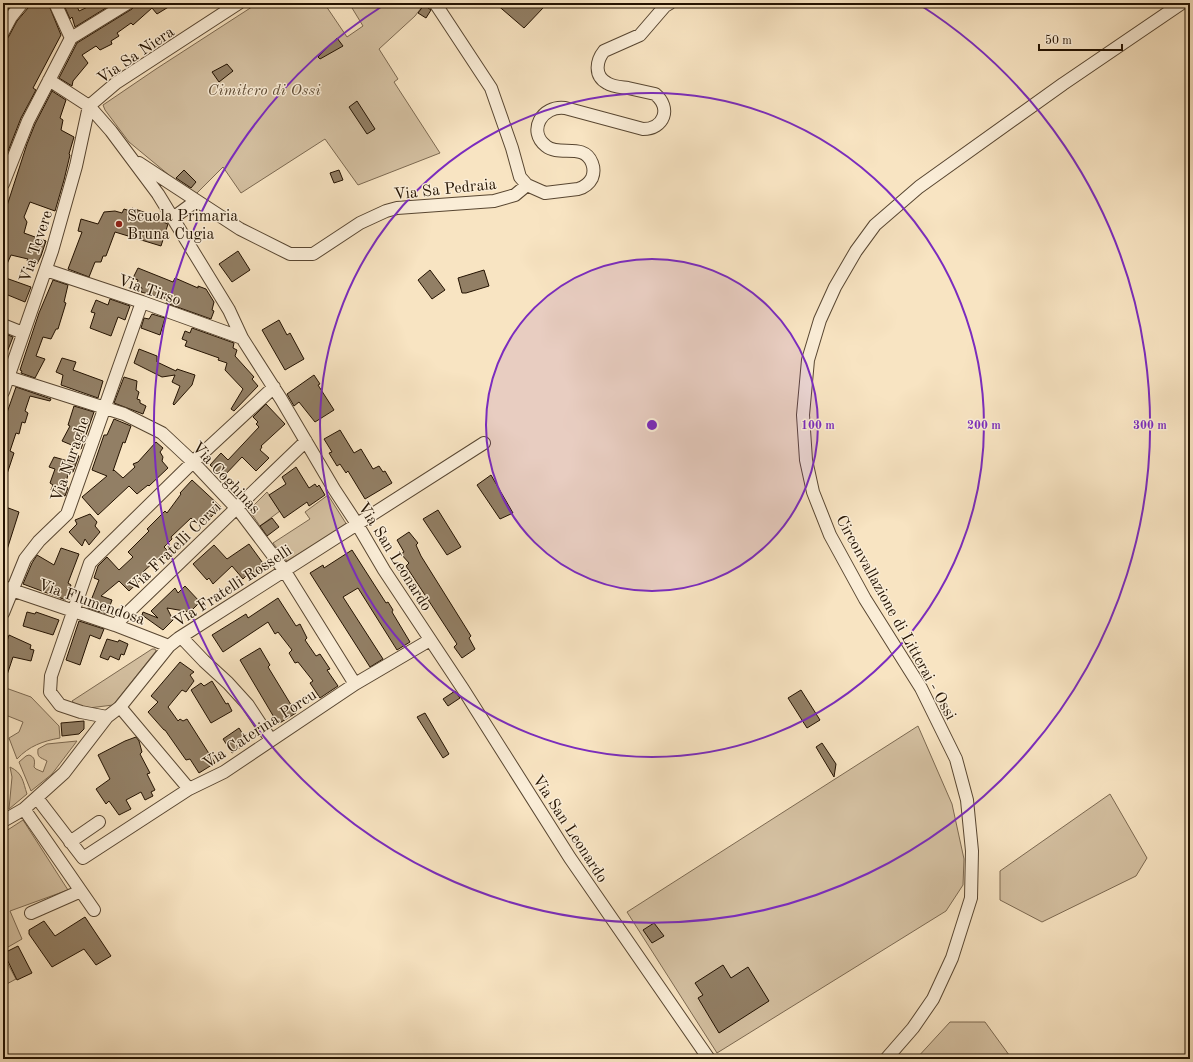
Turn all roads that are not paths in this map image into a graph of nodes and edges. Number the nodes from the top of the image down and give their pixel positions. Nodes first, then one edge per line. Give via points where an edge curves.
1 (22, 3) edge
2 (55, 3) edge
3 (128, 3) edge
4 (239, 3) edge
5 (435, 3) edge
6 (670, 3) edge
7 (1182, 3) edge
8 (3, 32) edge
9 (71, 38) junction
10 (49, 80) junction
11 (89, 106) junction
12 (131, 158) junction
13 (3, 184) edge
14 (527, 185) junction
15 (196, 201) junction
16 (173, 218) junction
17 (46, 270) junction
18 (142, 302) junction
19 (3, 325) edge
20 (23, 333) junction
21 (242, 338) junction
22 (8, 377) junction
23 (274, 387) junction
24 (3, 392) edge
25 (104, 408) junction
26 (306, 441) junction
27 (484, 442) dead end
28 (193, 462) junction
29 (237, 508) junction
30 (357, 524) junction
31 (284, 570) junction
32 (7, 588) edge
33 (74, 611) junction
34 (3, 612) edge
35 (115, 625) junction
36 (179, 638) junction
37 (430, 640) junction
38 (169, 646) junction
39 (355, 684) junction
40 (120, 707) junction
41 (107, 717) junction
42 (271, 740) junction
43 (189, 789) junction
44 (37, 798) junction
45 (24, 809) junction
46 (3, 821) edge
47 (99, 822) dead end
48 (70, 842) junction
49 (81, 891) junction
50 (94, 910) dead end
51 (31, 913) dead end
52 (709, 1059) edge
53 (886, 1059) edge

1 - 8 street
2 - 9 street
3 - 9 street
4 - 11 street, Via Sa Niera via 116,83
5 - 14 street via 491,88 520,177
6 - 14 street via 640,34 604,51 597,62 599,75 603,81 659,97 664,105 660,122 652,128 643,129 565,108 549,110 539,121 540,140 555,150 575,150 586,154 592,162 593,177 587,185 578,189 545,193
7 - 53 street, Circonvallazione di Litterai - Ossi via 919,187 876,225 856,250 835,287 820,320 808,360 803,415 806,460 814,492 830,535 854,580 921,688 956,760 967,800 972,851 971,898 952,958 933,999 913,1028
9 - 10 street
10 - 11 street, Via San Leonardo
10 - 13 street via 28,121
11 - 12 street, Via San Leonardo
11 - 17 street, Via Tevere via 76,166
12 - 15 street, Via Sa Pedraia
12 - 16 street, Via San Leonardo
14 - 15 street, Via Sa Pedraia via 515,195 494,201 386,211 360,223 313,254 290,254
15 - 16 street
16 - 21 street, Via San Leonardo via 229,310
17 - 18 street, Via Tirso
17 - 20 street, Via Tevere
18 - 21 street, Via Tirso
18 - 25 street, Via Nuraghe
19 - 20 street
20 - 22 street, Via Tevere
21 - 23 street, Via San Leonardo
22 - 24 street, Via Tevere
22 - 25 street, Via Coghinas
23 - 26 street, Via San Leonardo
23 - 28 street
25 - 28 street, Via Coghinas via 124,414 162,433
25 - 32 street, Via Nuraghe via 67,514 39,541
26 - 29 street, Via Fratelli Cervi
26 - 30 street, Via San Leonardo
27 - 30 street, Via Fratelli Rosselli
28 - 29 street, Via Coghinas
28 - 33 street via 90,563
29 - 31 street, Via Coghinas
29 - 35 street, Via Fratelli Cervi
30 - 31 street, Via Fratelli Rosselli
30 - 37 street, Via San Leonardo
31 - 36 street, Via Fratelli Rosselli
31 - 39 street, Via Coghinas
32 - 33 street, Via Flumendosa
32 - 34 street, Via Nuraghe
33 - 35 street, Via Flumendosa
33 - 41 street via 51,676 50,692 60,705
35 - 38 street, Via Flumendosa
36 - 38 street, Via Fratelli Rosselli
36 - 42 street via 184,640 248,705
37 - 39 street, Via Caterina Porcu
37 - 52 street, Via San Leonardo via 570,858
38 - 40 street, Via Fratelli Rosselli
39 - 42 street, Via Caterina Porcu
40 - 41 street, Via Fratelli Rosselli
40 - 43 street
41 - 44 street, Via Fratelli Rosselli via 64,773
42 - 43 street, Via Caterina Porcu via 224,772
43 - 48 street, Via Caterina Porcu via 83,858
44 - 45 street, Via Fratelli Rosselli
44 - 48 street, Via Caterina Porcu
45 - 46 street, Via Fratelli Rosselli
45 - 49 street
47 - 48 street
49 - 50 street
49 - 51 street

